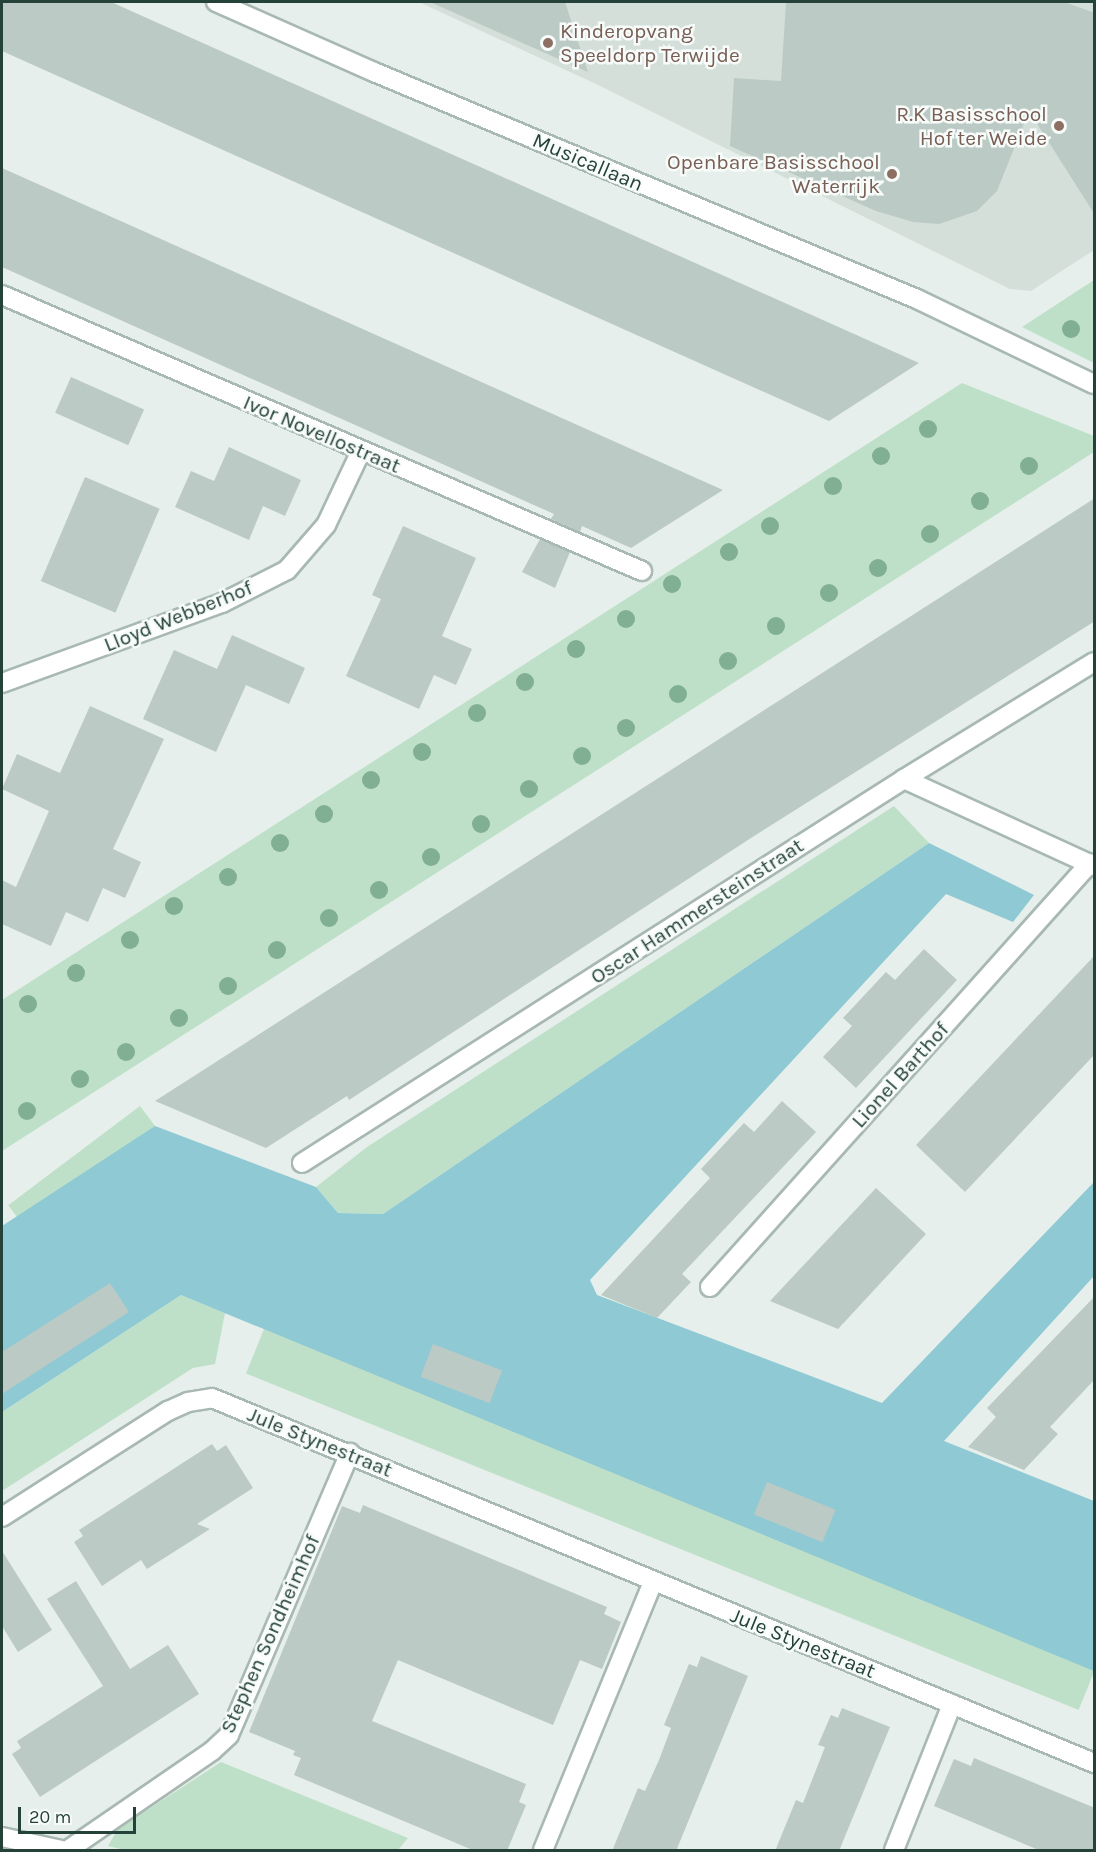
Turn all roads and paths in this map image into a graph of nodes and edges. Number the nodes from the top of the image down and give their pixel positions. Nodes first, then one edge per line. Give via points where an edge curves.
1 (216, 2) edge
2 (2, 294) edge
3 (1095, 384) edge
4 (361, 451) junction
5 (642, 572) dead end
6 (1095, 662) edge
7 (2, 683) edge
8 (904, 779) junction
9 (1092, 865) edge
10 (302, 1163) dead end
11 (710, 1287) dead end
12 (350, 1453) junction
13 (2, 1518) edge
14 (653, 1582) junction
15 (952, 1704) junction
16 (1095, 1763) edge
17 (2, 1837) edge
18 (62, 1851) edge
19 (68, 1851) edge
20 (543, 1851) edge
21 (894, 1851) edge

1 - 3 street, Musicallaan via 917,299
2 - 4 street, Ivor Novellostraat
4 - 5 street, Ivor Novellostraat
4 - 7 street, Lloyd Webberhof via 326,525 287,570 222,603
6 - 8 street, Oscar Hammersteinstraat
8 - 9 street
8 - 10 street, Oscar Hammersteinstraat
9 - 11 street, Lionel Barthof
12 - 13 street, Jule Stynestraat via 212,1398 188,1402
12 - 14 street, Jule Stynestraat
12 - 19 street, Stephen Sondheimhof via 229,1735 212,1751
14 - 15 street, Jule Stynestraat
14 - 20 street
15 - 16 street, Jule Stynestraat
15 - 21 street
17 - 18 street

